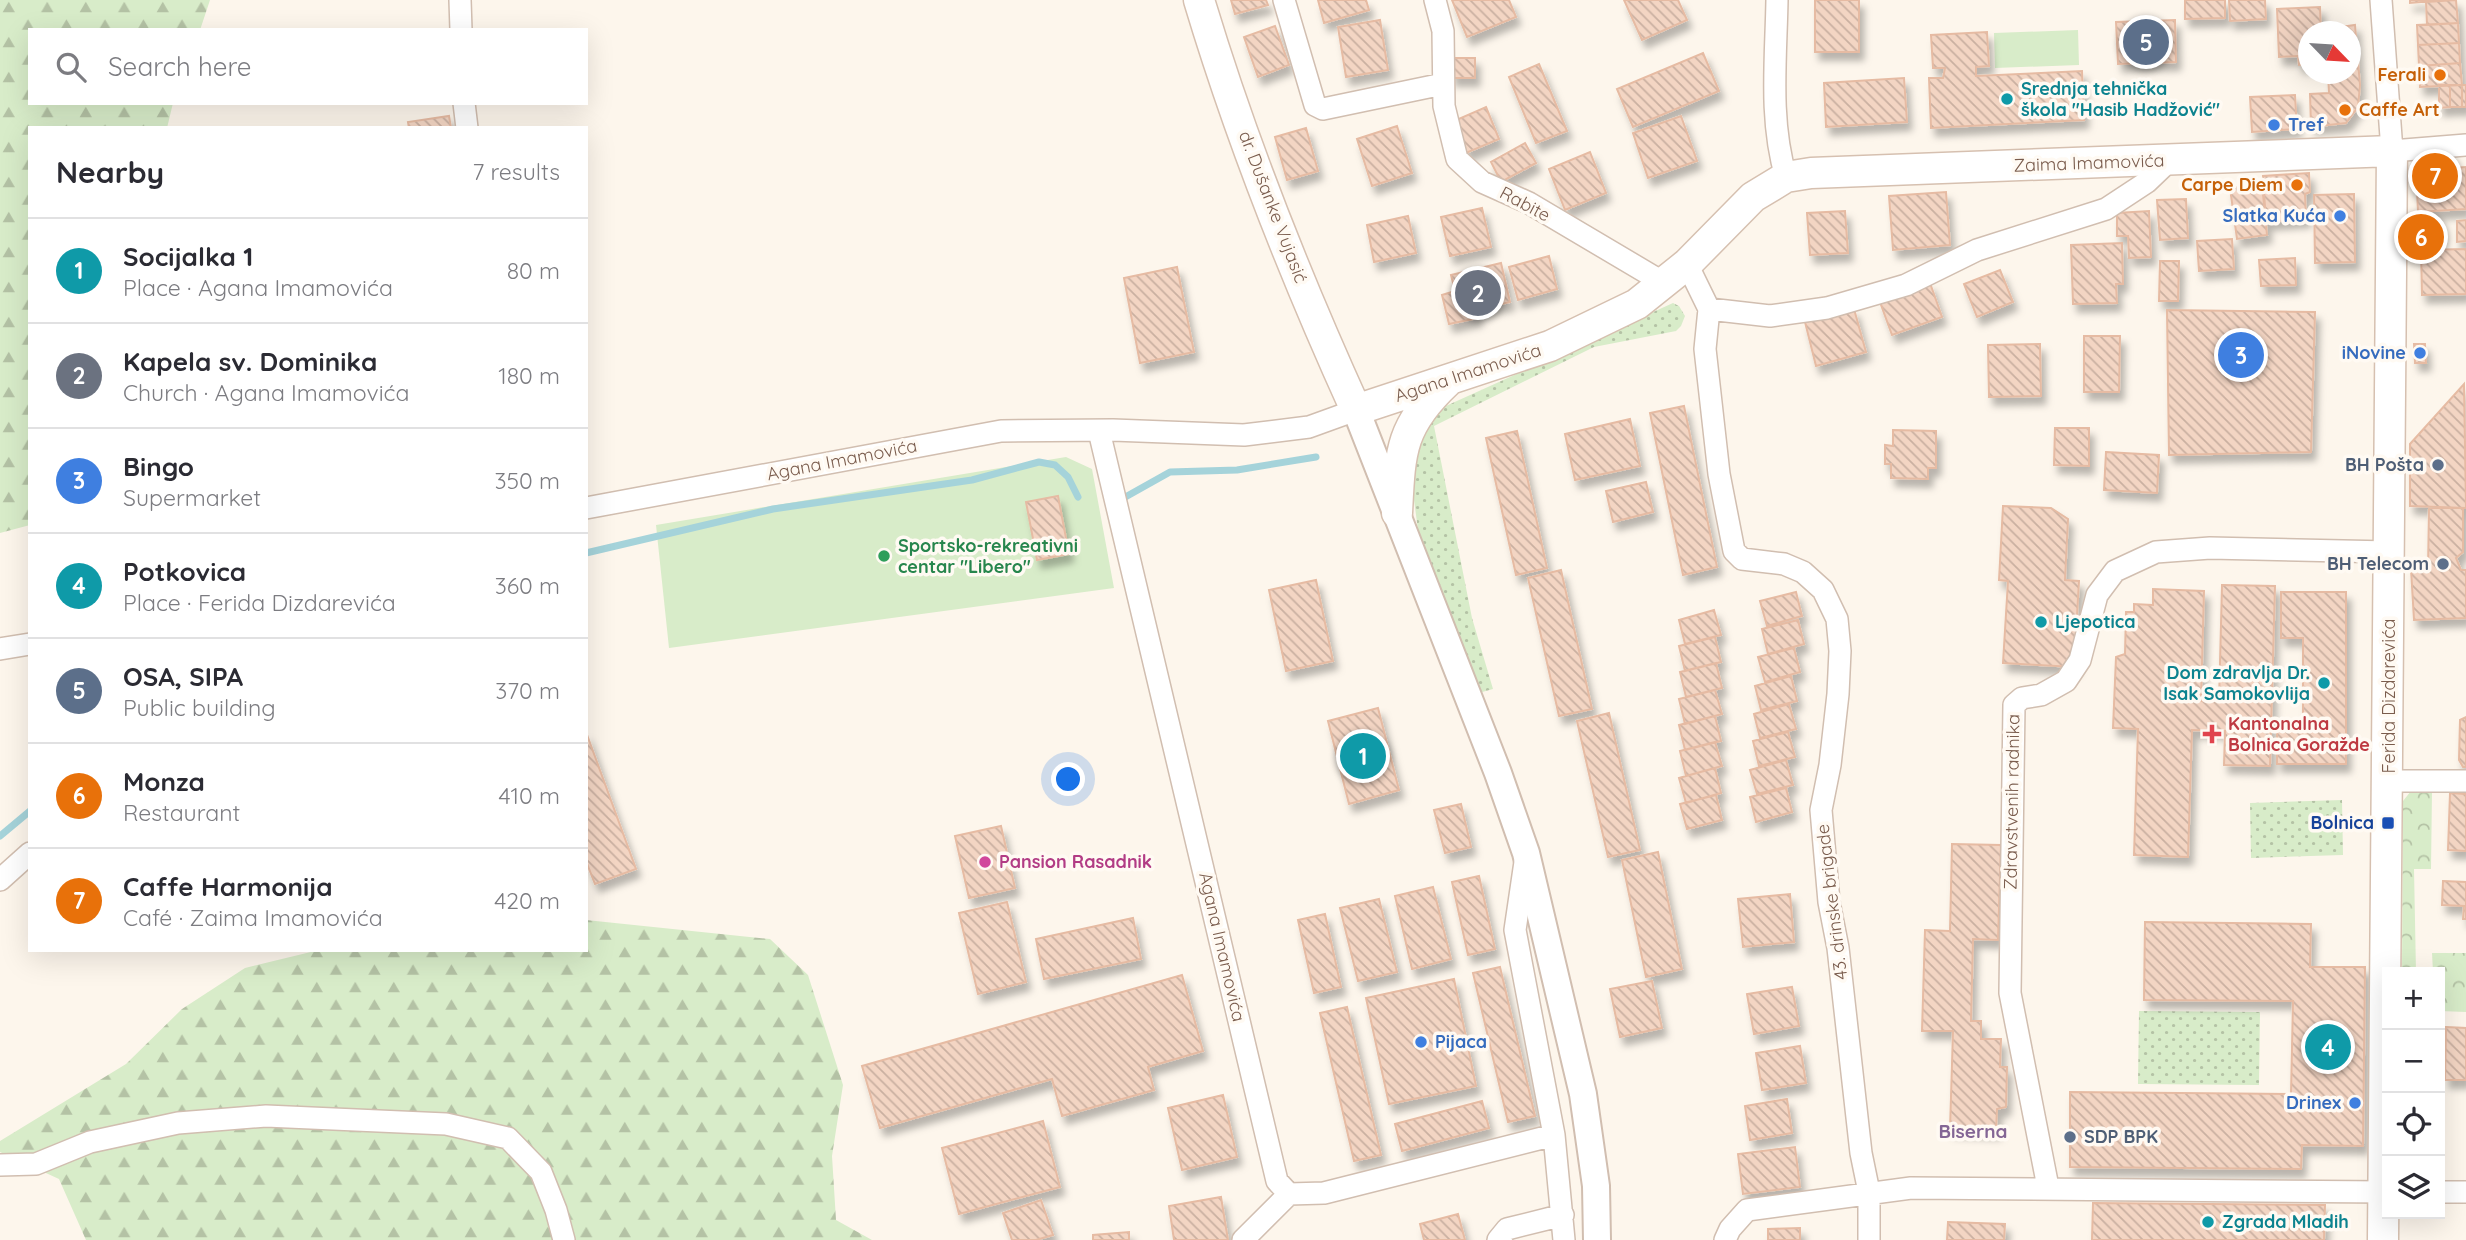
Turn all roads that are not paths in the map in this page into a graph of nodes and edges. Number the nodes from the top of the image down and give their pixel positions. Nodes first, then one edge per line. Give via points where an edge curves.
1 (460, 0) edge
2 (1199, 0) edge
3 (1284, 0) edge
4 (1435, 0) edge
5 (1777, 0) edge
6 (2381, 0) edge
7 (461, 28) edge
8 (1443, 84) junction
9 (464, 105) edge
10 (467, 126) edge
11 (2466, 145) edge
12 (2392, 151) junction
13 (2170, 160) junction
14 (1786, 177) junction
15 (1686, 264) junction
16 (1664, 283) junction
17 (1709, 309) junction
18 (1449, 379) junction
19 (1356, 410) junction
20 (1099, 431) junction
21 (588, 508) edge
22 (1397, 513) junction
23 (2389, 552) junction
24 (28, 644) edge
25 (0, 649) edge
26 (2388, 781) junction
27 (2466, 781) edge
28 (1526, 853) junction
29 (28, 855) edge
30 (0, 880) edge
31 (1554, 1135) junction
32 (2386, 1156) edge
33 (0, 1165) edge
34 (2048, 1188) junction
35 (1869, 1192) junction
36 (2382, 1192) edge
37 (2445, 1192) edge
38 (2466, 1192) edge
39 (1289, 1194) junction
40 (1563, 1216) junction
41 (2384, 1219) edge
42 (564, 1240) edge
43 (1243, 1240) edge
44 (1498, 1240) edge
45 (1564, 1240) edge
46 (1597, 1240) edge
47 (1725, 1240) edge
48 (1869, 1240) edge
49 (2383, 1240) edge

1 - 7 street
2 - 19 main road, dr. Dušanke Vujasić via 1271,204
3 - 8 street via 1315,104 1323,108
4 - 8 street, Rabite via 1443,31
5 - 14 street via 1776,118
6 - 12 street
8 - 16 street, Rabite via 1457,159 1482,182 1529,203
9 - 10 street
11 - 12 street, Zaima Imamovića
12 - 13 main road, Zaima Imamovića
12 - 23 main road, Ferida Dizdarevića
13 - 14 main road, Zaima Imamovića
13 - 17 street via 2147,182 2106,208 1977,250 1906,285 1827,307 1770,316
14 - 15 main road, Agana Imamovića via 1753,197
15 - 16 main road, Agana Imamovića
15 - 17 street
16 - 18 main road, Agana Imamovića via 1637,304 1574,336
17 - 35 street, 43. drinske brigade via 1704,349 1719,474 1734,551 1742,559 1784,564 1803,572 1823,590 1837,619 1838,694 1821,810 1829,902
18 - 19 main road, Agana Imamovića
18 - 22 main road via 1411,422 1403,445
19 - 20 street, Agana Imamovića via 1309,427 1244,435
19 - 22 street
20 - 21 street, Agana Imamovića via 1001,431
20 - 39 street, Agana Imamovića via 1278,1181
22 - 28 street
23 - 26 main road, Ferida Dizdarevića
23 - 34 street, Zdravstvenih radnika via 2210,548 2156,552 2115,571 2097,595 2080,660 2066,681 2014,705 2010,993
24 - 25 street
26 - 27 street
26 - 32 main road, Ferida Dizdarevića
28 - 31 street via 1515,930
28 - 46 street via 1583,1094 1596,1185
29 - 30 street
31 - 39 street via 1324,1193
31 - 40 street
33 - 42 street via 36,1164 90,1143 178,1123 266,1116 446,1124 508,1138 541,1172
34 - 35 street
34 - 36 street
35 - 47 street via 1747,1210
35 - 48 street, 43. drinske brigade
37 - 38 street
39 - 43 street
40 - 44 street via 1507,1229
40 - 45 street
41 - 49 main road, Ferida Dizdarevića

